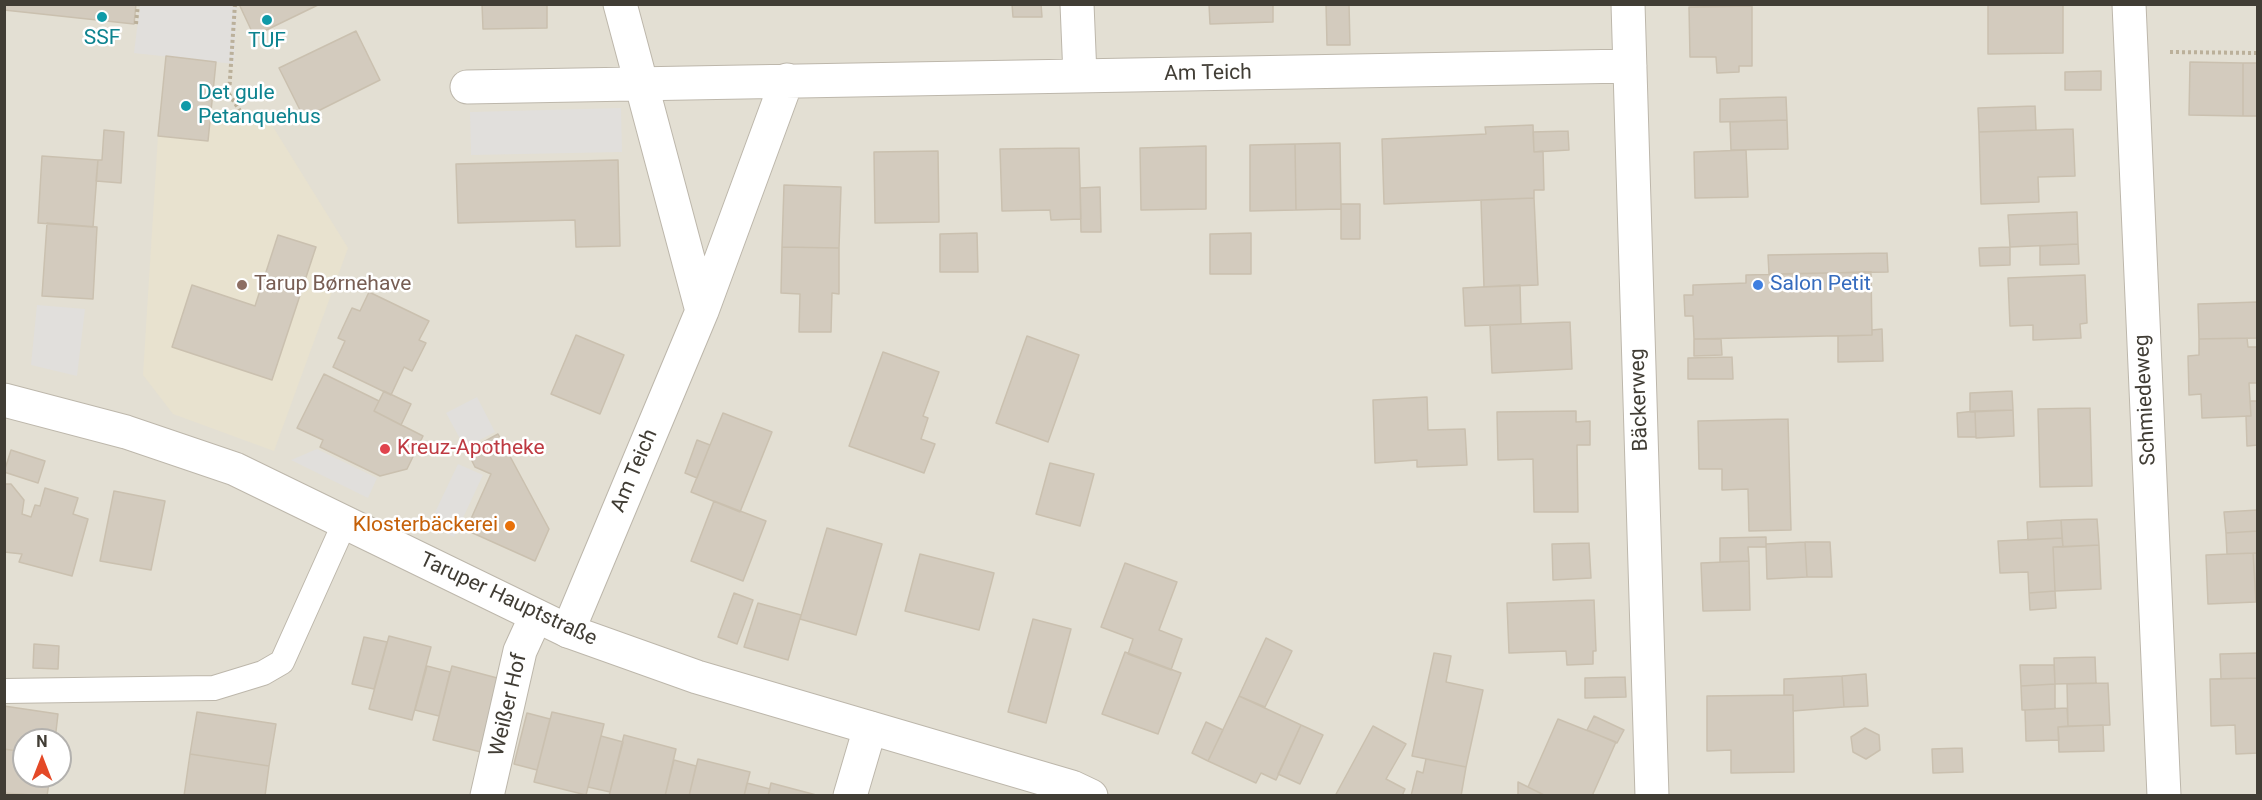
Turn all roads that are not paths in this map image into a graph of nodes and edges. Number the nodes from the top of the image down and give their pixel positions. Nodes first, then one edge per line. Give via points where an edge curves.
1 (620, 4) edge
2 (1077, 4) edge
3 (1628, 4) edge
4 (2128, 4) edge
5 (1630, 66) junction
6 (1080, 76) junction
7 (787, 80) junction
8 (642, 82) junction
9 (466, 87) dead end
10 (702, 311) junction
11 (4, 400) edge
12 (345, 522) junction
13 (536, 616) junction
14 (568, 631) junction
15 (4, 691) edge
16 (870, 728) junction
17 (487, 795) edge
18 (850, 795) edge
19 (1091, 795) edge
20 (1652, 795) edge
21 (2164, 795) edge

1 - 8 street
2 - 6 street
3 - 5 street, Bäckerweg
4 - 21 street, Schmiedeweg
5 - 6 street, Am Teich
5 - 20 street, Bäckerweg
6 - 7 street, Am Teich
7 - 8 street, Am Teich
7 - 10 street, Am Teich
8 - 9 street, Am Teich
8 - 10 street
10 - 14 street, Am Teich
11 - 12 street, Taruper Hauptstraße via 126,432 235,469
12 - 13 street, Taruper Hauptstraße
12 - 15 lane via 282,662 263,673 214,688
13 - 14 street, Taruper Hauptstraße
13 - 17 street, Weißer Hof via 520,651
14 - 16 street, Taruper Hauptstraße via 697,677
16 - 18 street
16 - 19 street, Taruper Hauptstraße

